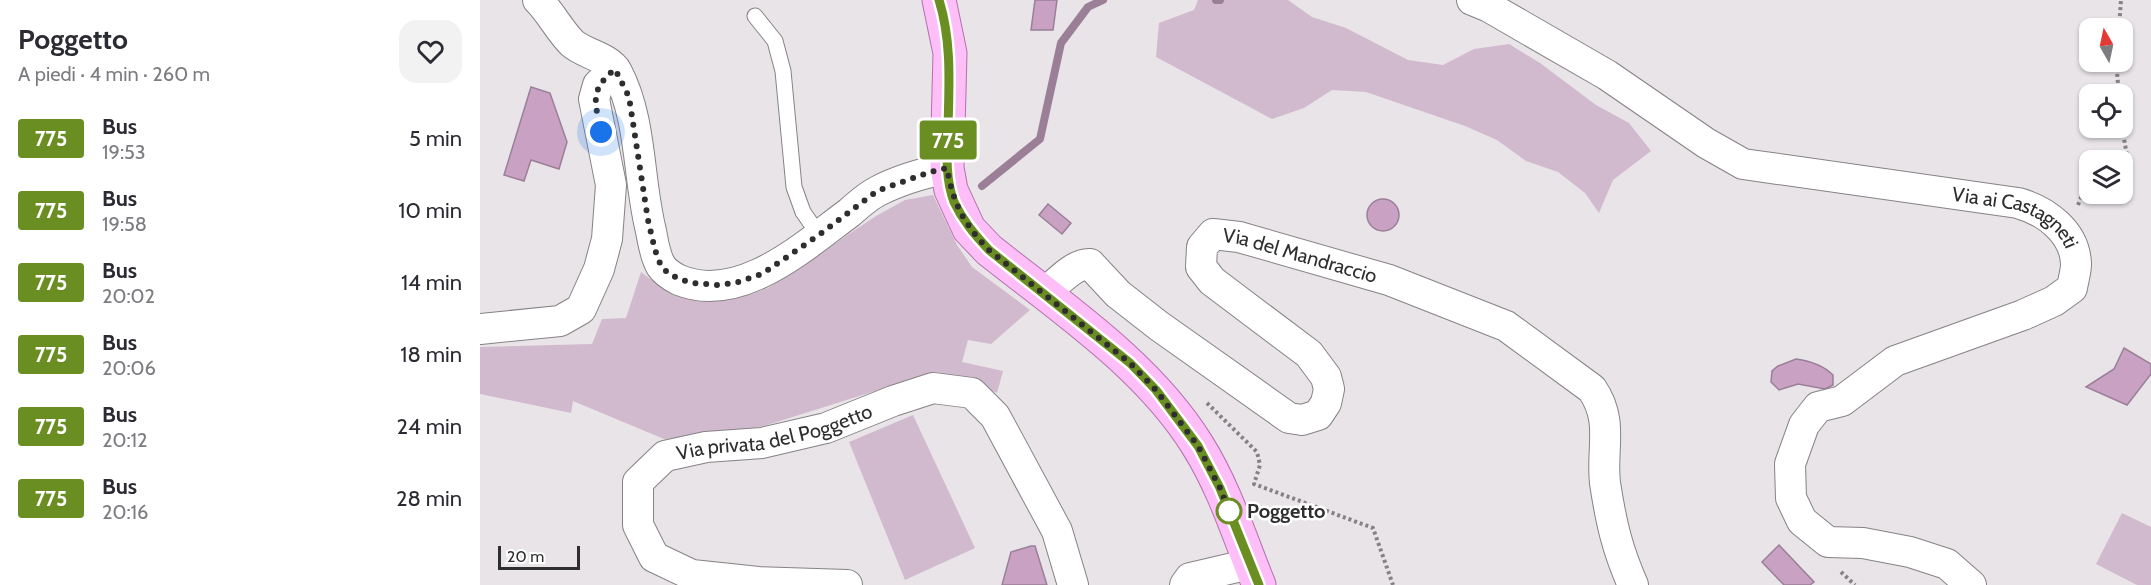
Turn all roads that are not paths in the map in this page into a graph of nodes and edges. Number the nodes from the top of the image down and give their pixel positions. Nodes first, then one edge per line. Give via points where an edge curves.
1 (538, 0) edge
2 (939, 0) edge
3 (1472, 0) edge
4 (755, 16) dead end
5 (615, 69) junction
6 (947, 168) junction
7 (819, 235) junction
8 (1044, 294) junction
9 (480, 329) edge
10 (1254, 574) edge
11 (760, 583) edge
12 (847, 585) edge
13 (1073, 585) edge
14 (1185, 585) edge
15 (1633, 585) edge
16 (1971, 585) edge

1 - 5 street via 572,44
2 - 6 main road via 950,52
3 - 16 street, Via ai Castagneti via 1607,75 1743,164 2018,203 2034,208 2061,226 2073,249 2076,266 2072,288 2023,315 1895,361 1842,400 1818,407 1804,424 1790,464 1791,498 1798,514 1828,542 1863,543 1910,552 1947,564
4 - 7 lane via 775,41 783,71 794,187 803,212
5 - 7 street via 629,97 655,250 668,273 693,283 735,283 762,274
5 - 9 street via 598,85 594,99 611,185 607,239 581,309 560,321
6 - 7 street via 877,191
6 - 8 main road via 954,202 969,229
8 - 10 main road via 1130,363 1156,390 1198,446 1220,488
8 - 15 street, Via del Mandraccio via 1083,264 1090,264 1118,294 1159,326 1289,418 1302,420 1318,415 1326,403 1326,377 1309,354 1212,281 1201,267 1202,247 1213,234 1239,237 1389,280 1506,326 1592,389 1602,403 1605,480 1613,530
10 - 14 street via 1190,578
11 - 12 street, Via privata del Poggetto
11 - 13 street, Via privata del Poggetto via 692,575 654,557 638,525 638,482 665,456 706,447 762,443 826,428 933,388 972,393 995,416 1057,531

